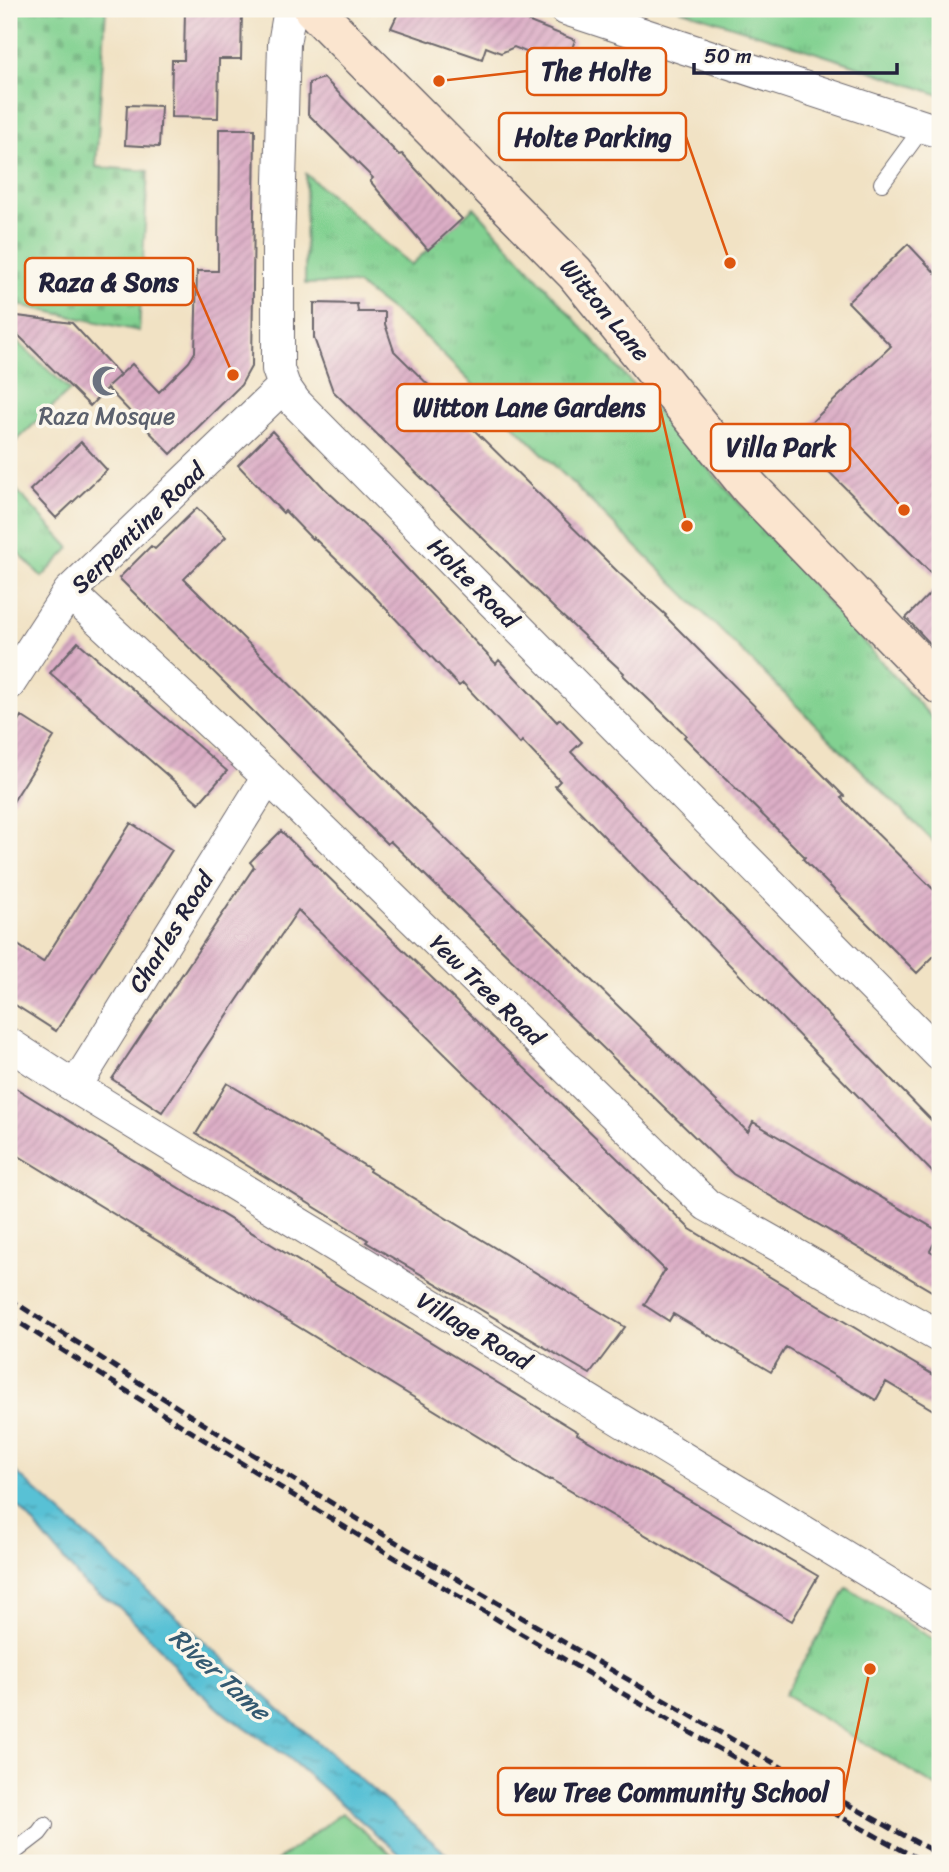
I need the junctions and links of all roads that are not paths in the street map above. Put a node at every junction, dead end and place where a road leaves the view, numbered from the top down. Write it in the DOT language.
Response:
graph roads {
  1 [pos="290,9"];
  2 [pos="313,9"];
  3 [pos="566,9"];
  4 [pos="932,130"];
  5 [pos="882,183"];
  6 [pos="284,386"];
  7 [pos="69,593"];
  8 [pos="9,684"];
  9 [pos="940,685"];
  10 [pos="268,777"];
  11 [pos="9,1044"];
  12 [pos="938,1046"];
  13 [pos="75,1087"];
  14 [pos="940,1337"];
  15 [pos="940,1615"];
  16 [pos="45,1825"];
  17 [pos="9,1856"];
  1 -- 6 [label="street, Holte Road"];
  2 -- 9 [label="main road, Witton Lane"];
  3 -- 4 [label="street"];
  4 -- 5 [label="lane"];
  6 -- 7 [label="street, Serpentine Road"];
  6 -- 12 [label="street, Holte Road"];
  7 -- 8 [label="street, Serpentine Road"];
  7 -- 10 [label="street, Yew Tree Road"];
  10 -- 13 [label="street, Charles Road"];
  10 -- 14 [label="street, Yew Tree Road"];
  11 -- 13 [label="street, Village Road"];
  13 -- 15 [label="street, Village Road"];
  16 -- 17 [label="lane"];
}
